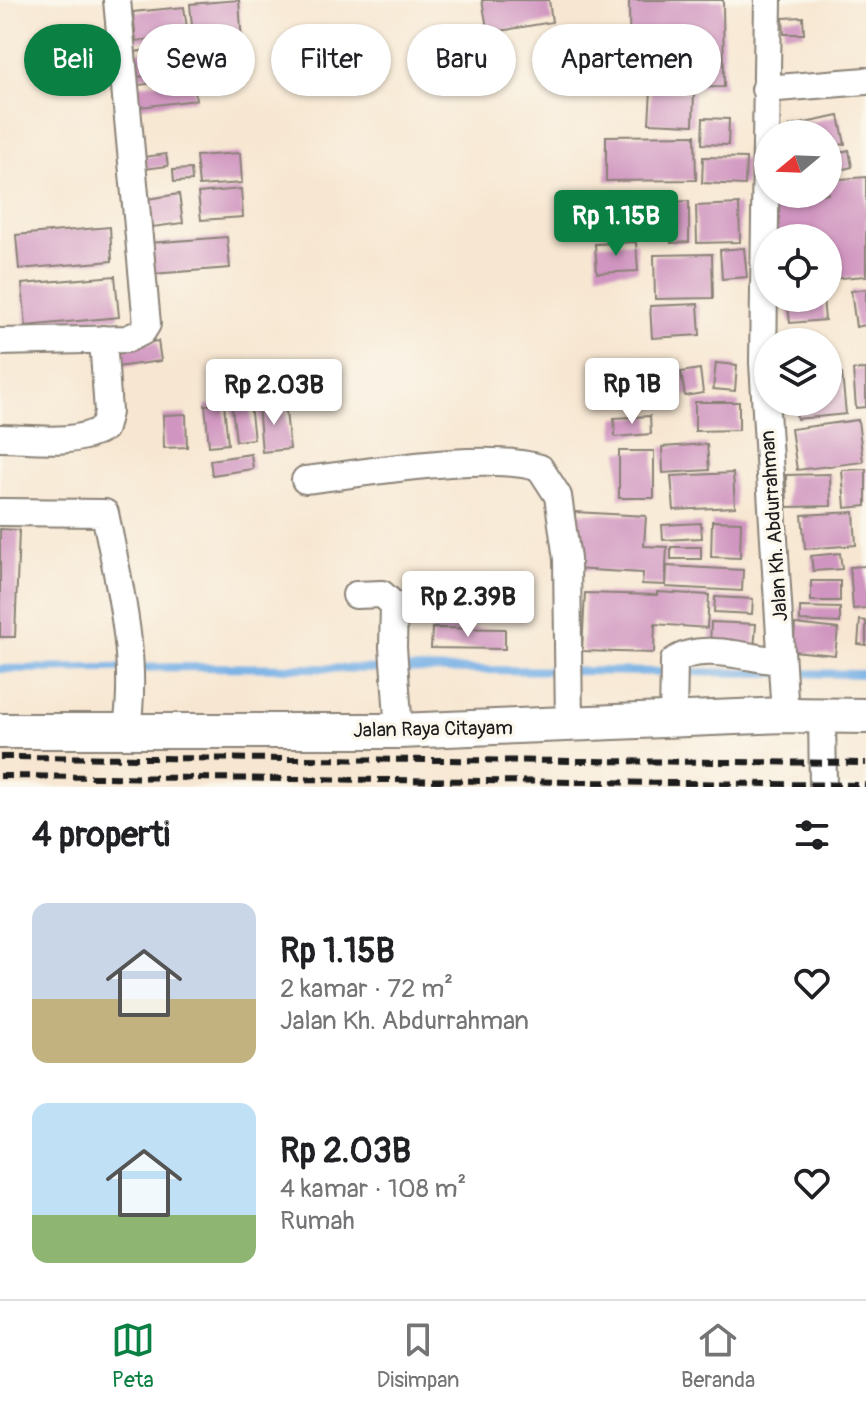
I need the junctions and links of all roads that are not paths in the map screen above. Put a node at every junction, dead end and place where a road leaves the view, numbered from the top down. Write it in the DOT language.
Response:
graph roads {
  1 [pos="117,0"];
  2 [pos="768,0"];
  3 [pos="866,81"];
  4 [pos="765,89"];
  5 [pos="103,339"];
  6 [pos="0,342"];
  7 [pos="0,438"];
  8 [pos="305,480"];
  9 [pos="0,512"];
  10 [pos="356,595"];
  11 [pos="782,683"];
  12 [pos="672,710"];
  13 [pos="568,714"];
  14 [pos="822,715"];
  15 [pos="866,716"];
  16 [pos="398,719"];
  17 [pos="128,720"];
  18 [pos="0,731"];
  19 [pos="823,787"];
  1 -- 5 [label="street"];
  2 -- 4 [label="street, Jalan Kh. Abdurrahman"];
  3 -- 4 [label="street"];
  4 -- 11 [label="street, Jalan Kh. Abdurrahman"];
  5 -- 6 [label="street"];
  5 -- 7 [label="street"];
  8 -- 13 [label="street"];
  9 -- 17 [label="street"];
  10 -- 16 [label="street"];
  11 -- 12 [label="main road, Jalan Raya Citayam"];
  11 -- 12 [label="street"];
  11 -- 14 [label="main road, Jalan Raya Citayam"];
  12 -- 13 [label="main road, Jalan Raya Citayam"];
  13 -- 16 [label="main road, Jalan Raya Citayam"];
  14 -- 15 [label="main road, Jalan Raya Citayam"];
  14 -- 19 [label="street"];
  16 -- 17 [label="main road, Jalan Raya Citayam"];
  17 -- 18 [label="main road, Jalan Raya Citayam"];
}
